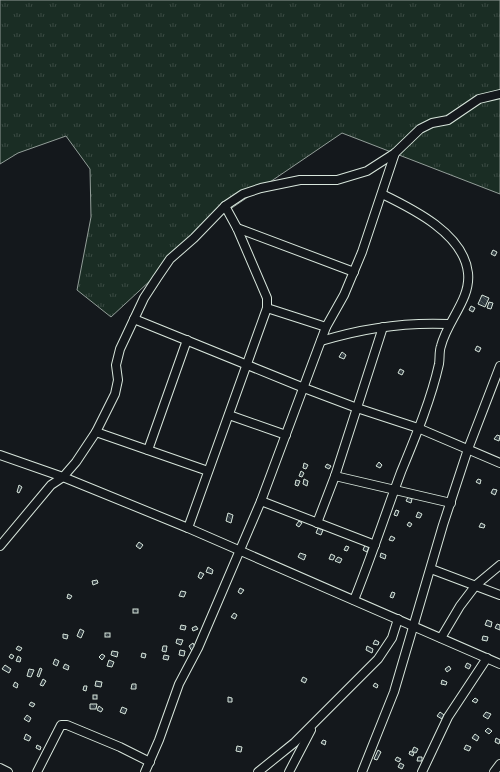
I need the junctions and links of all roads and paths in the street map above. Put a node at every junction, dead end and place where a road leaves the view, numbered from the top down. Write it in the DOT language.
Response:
graph roads {
  1 [pos="500,94"];
  2 [pos="394,153"];
  3 [pos="382,194"];
  4 [pos="225,206"];
  5 [pos="237,228"];
  6 [pos="354,272"];
  7 [pos="267,308"];
  8 [pos="134,318"];
  9 [pos="449,324"];
  10 [pos="326,327"];
  11 [pos="383,327"];
  12 [pos="187,340"];
  13 [pos="321,341"];
  14 [pos="248,364"];
  15 [pos="500,366"];
  16 [pos="304,388"];
  17 [pos="357,408"];
  18 [pos="229,415"];
  19 [pos="418,428"];
  20 [pos="96,432"];
  21 [pos="286,435"];
  22 [pos="148,450"];
  23 [pos="468,450"];
  24 [pos="0,455"];
  25 [pos="500,463"];
  26 [pos="208,471"];
  27 [pos="335,476"];
  28 [pos="63,477"];
  29 [pos="395,489"];
  30 [pos="261,501"];
  31 [pos="451,503"];
  32 [pos="317,523"];
  33 [pos="188,528"];
  34 [pos="0,546"];
  35 [pos="375,546"];
  36 [pos="240,552"];
  37 [pos="500,565"];
  38 [pos="431,569"];
  39 [pos="476,585"];
  40 [pos="500,595"];
  41 [pos="354,600"];
  42 [pos="398,619"];
  43 [pos="414,626"];
  44 [pos="441,638"];
  45 [pos="487,658"];
  46 [pos="500,664"];
  47 [pos="314,723"];
  48 [pos="150,762"];
  49 [pos="500,764"];
  50 [pos="0,768"];
  51 [pos="8,772"];
  52 [pos="37,772"];
  53 [pos="145,772"];
  54 [pos="258,772"];
  55 [pos="289,772"];
  56 [pos="362,772"];
  57 [pos="422,772"];
  58 [pos="494,772"];
  1 -- 2 [label="street"];
  2 -- 3 [label="street"];
  2 -- 4 [label="street"];
  3 -- 6 [label="street"];
  3 -- 9 [label="street"];
  4 -- 5 [label="street"];
  4 -- 8 [label="street"];
  5 -- 6 [label="street"];
  5 -- 7 [label="street"];
  6 -- 10 [label="street"];
  7 -- 10 [label="street"];
  7 -- 14 [label="street"];
  8 -- 12 [label="street"];
  8 -- 20 [label="street"];
  9 -- 11 [label="street"];
  9 -- 19 [label="street"];
  10 -- 13 [label="street"];
  11 -- 13 [label="street"];
  11 -- 17 [label="street"];
  12 -- 14 [label="street"];
  12 -- 22 [label="street"];
  13 -- 16 [label="street"];
  14 -- 16 [label="street"];
  14 -- 18 [label="street"];
  15 -- 23 [label="street"];
  16 -- 17 [label="street"];
  16 -- 21 [label="street"];
  17 -- 19 [label="street"];
  17 -- 27 [label="street"];
  18 -- 21 [label="street"];
  18 -- 26 [label="street"];
  19 -- 23 [label="street"];
  19 -- 29 [label="street"];
  20 -- 22 [label="street"];
  20 -- 28 [label="street"];
  21 -- 30 [label="street"];
  22 -- 26 [label="street"];
  23 -- 25 [label="street"];
  23 -- 31 [label="street"];
  24 -- 28 [label="street"];
  26 -- 33 [label="street"];
  27 -- 29 [label="street"];
  27 -- 32 [label="street"];
  28 -- 33 [label="street"];
  28 -- 34 [label="street"];
  29 -- 31 [label="street"];
  29 -- 35 [label="street"];
  30 -- 32 [label="street"];
  30 -- 36 [label="street"];
  31 -- 38 [label="street"];
  32 -- 35 [label="street"];
  33 -- 36 [label="street"];
  35 -- 41 [label="street"];
  36 -- 41 [label="street"];
  36 -- 48 [label="street"];
  37 -- 39 [label="street"];
  38 -- 39 [label="street"];
  38 -- 43 [label="street"];
  39 -- 40 [label="street"];
  39 -- 44 [label="street"];
  41 -- 42 [label="street"];
  42 -- 43 [label="street"];
  42 -- 47 [label="street"];
  43 -- 44 [label="street"];
  43 -- 56 [label="street"];
  44 -- 45 [label="street"];
  45 -- 46 [label="street"];
  45 -- 57 [label="street"];
  47 -- 54 [label="street"];
  47 -- 55 [label="street"];
  48 -- 52 [label="street"];
  48 -- 53 [label="street"];
  49 -- 58 [label="street"];
  50 -- 51 [label="street"];
}
